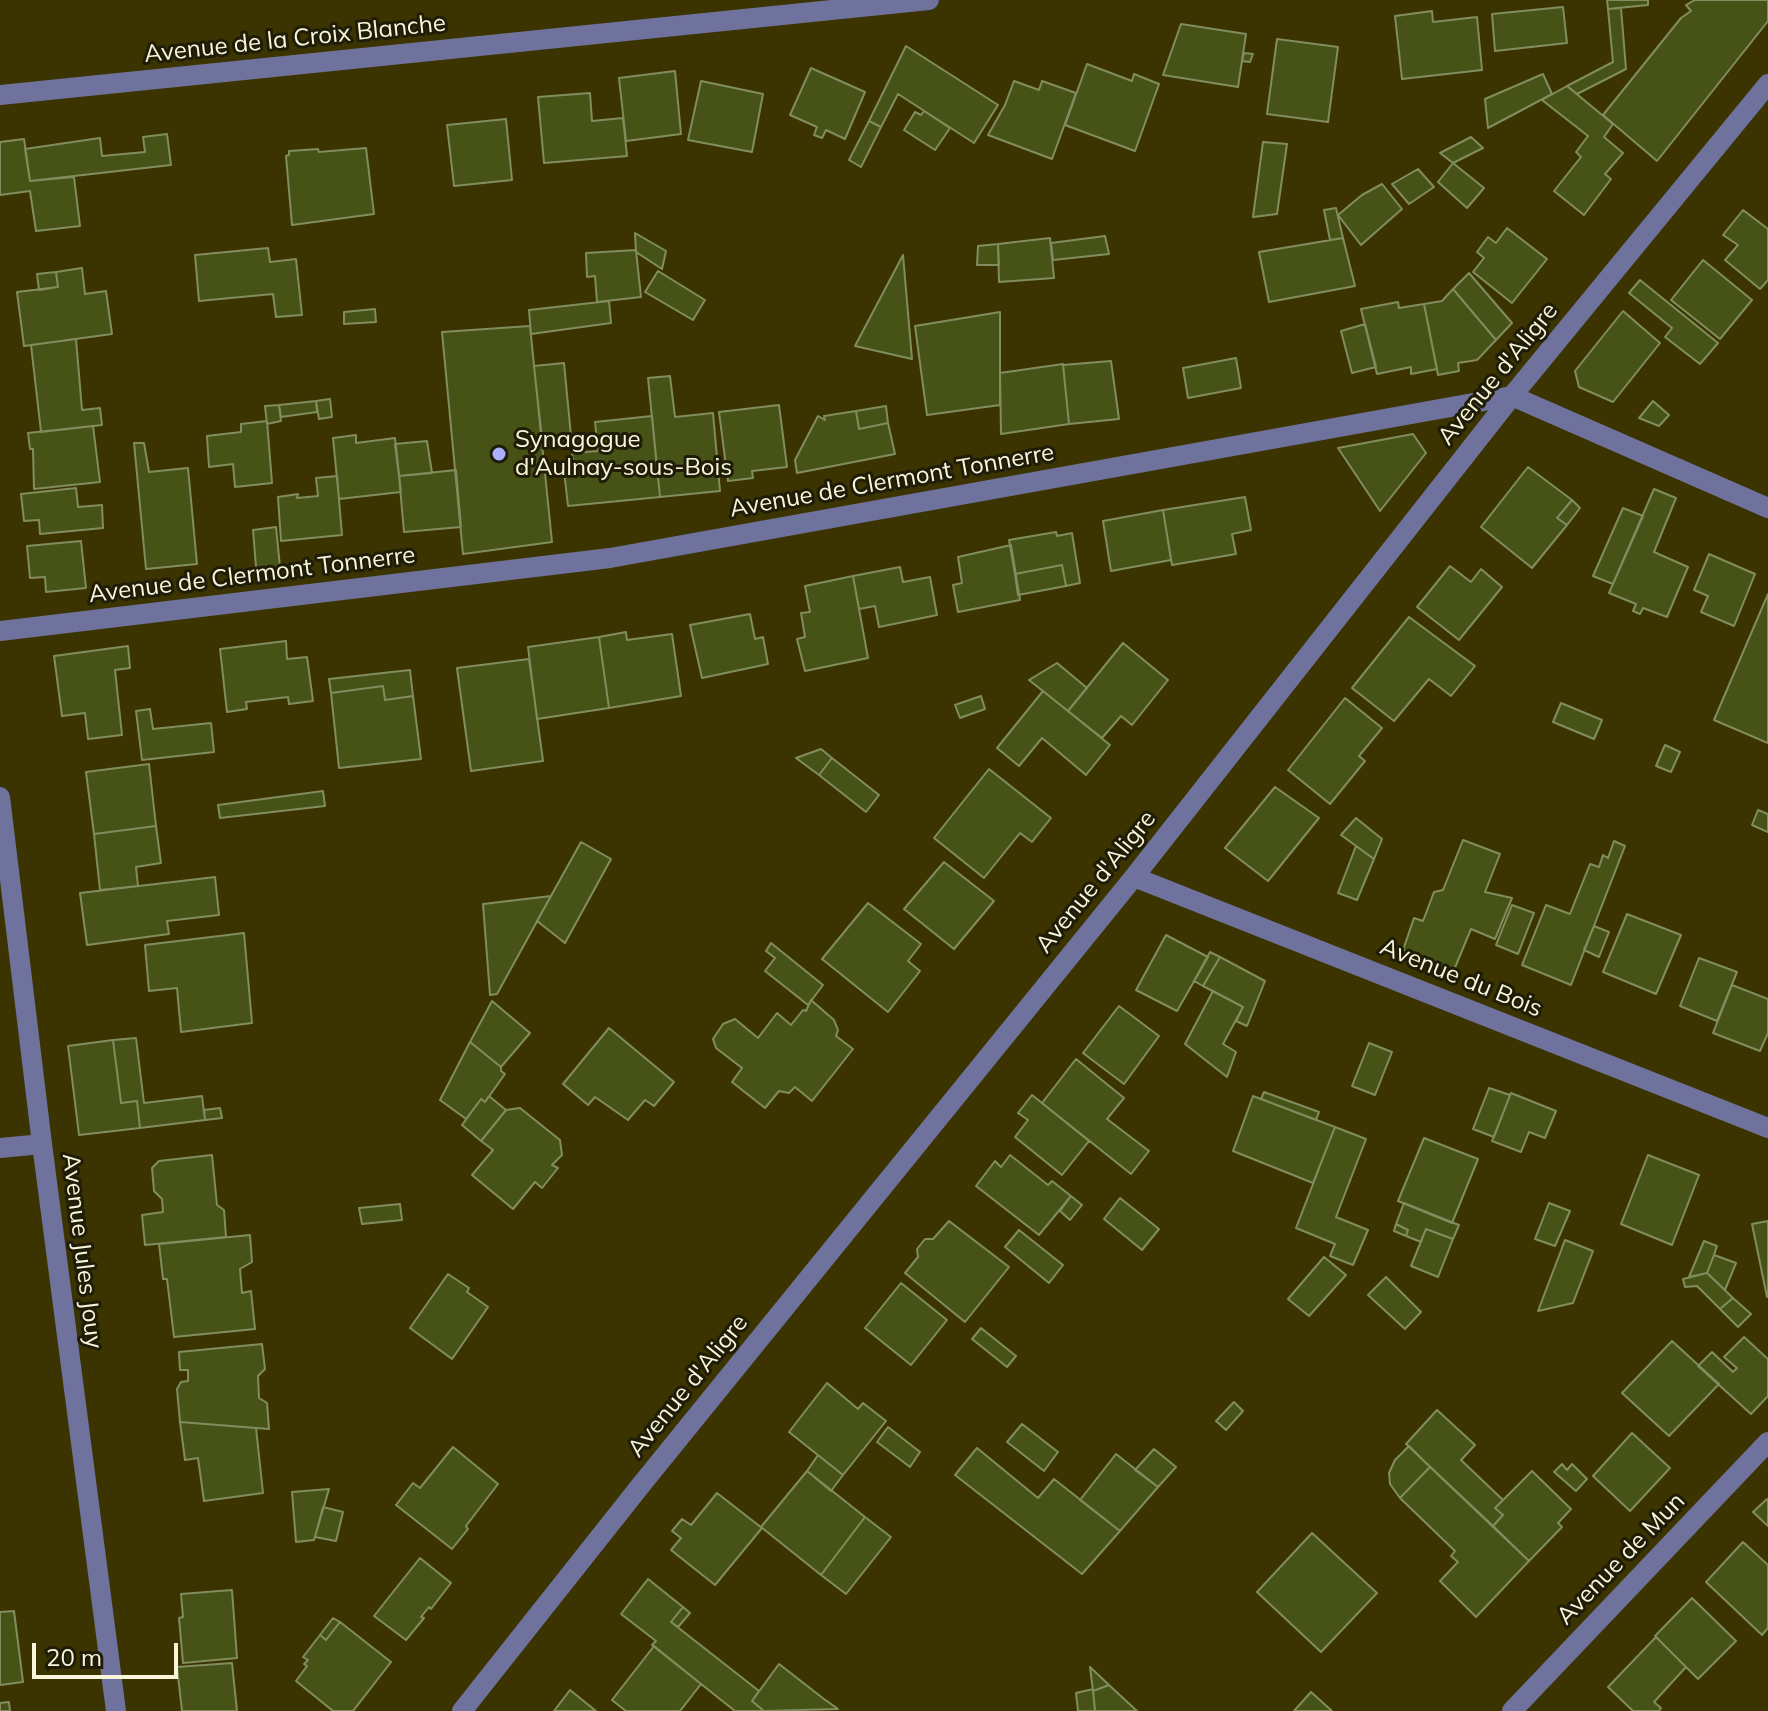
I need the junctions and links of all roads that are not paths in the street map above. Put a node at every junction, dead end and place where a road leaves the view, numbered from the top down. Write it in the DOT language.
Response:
graph roads {
  1 [pos="929,0"];
  2 [pos="1768,84"];
  3 [pos="0,95"];
  4 [pos="1512,396"];
  5 [pos="1768,508"];
  6 [pos="0,631"];
  7 [pos="0,797"];
  8 [pos="1134,877"];
  9 [pos="1768,1128"];
  10 [pos="42,1144"];
  11 [pos="0,1148"];
  12 [pos="1768,1442"];
  13 [pos="116,1711"];
  14 [pos="462,1711"];
  15 [pos="1512,1711"];
  1 -- 3 [label="street, Avenue de la Croix Blanche"];
  2 -- 4 [label="street, Avenue d'Aligre"];
  4 -- 5 [label="street"];
  4 -- 6 [label="street, Avenue de Clermont Tonnerre"];
  4 -- 8 [label="street, Avenue d'Aligre"];
  7 -- 10 [label="street, Avenue Jules Jouy"];
  8 -- 9 [label="street, Avenue du Bois"];
  8 -- 14 [label="street, Avenue d'Aligre"];
  10 -- 11 [label="street"];
  10 -- 13 [label="street, Avenue Jules Jouy"];
  12 -- 15 [label="street, Avenue de Mun"];
}
